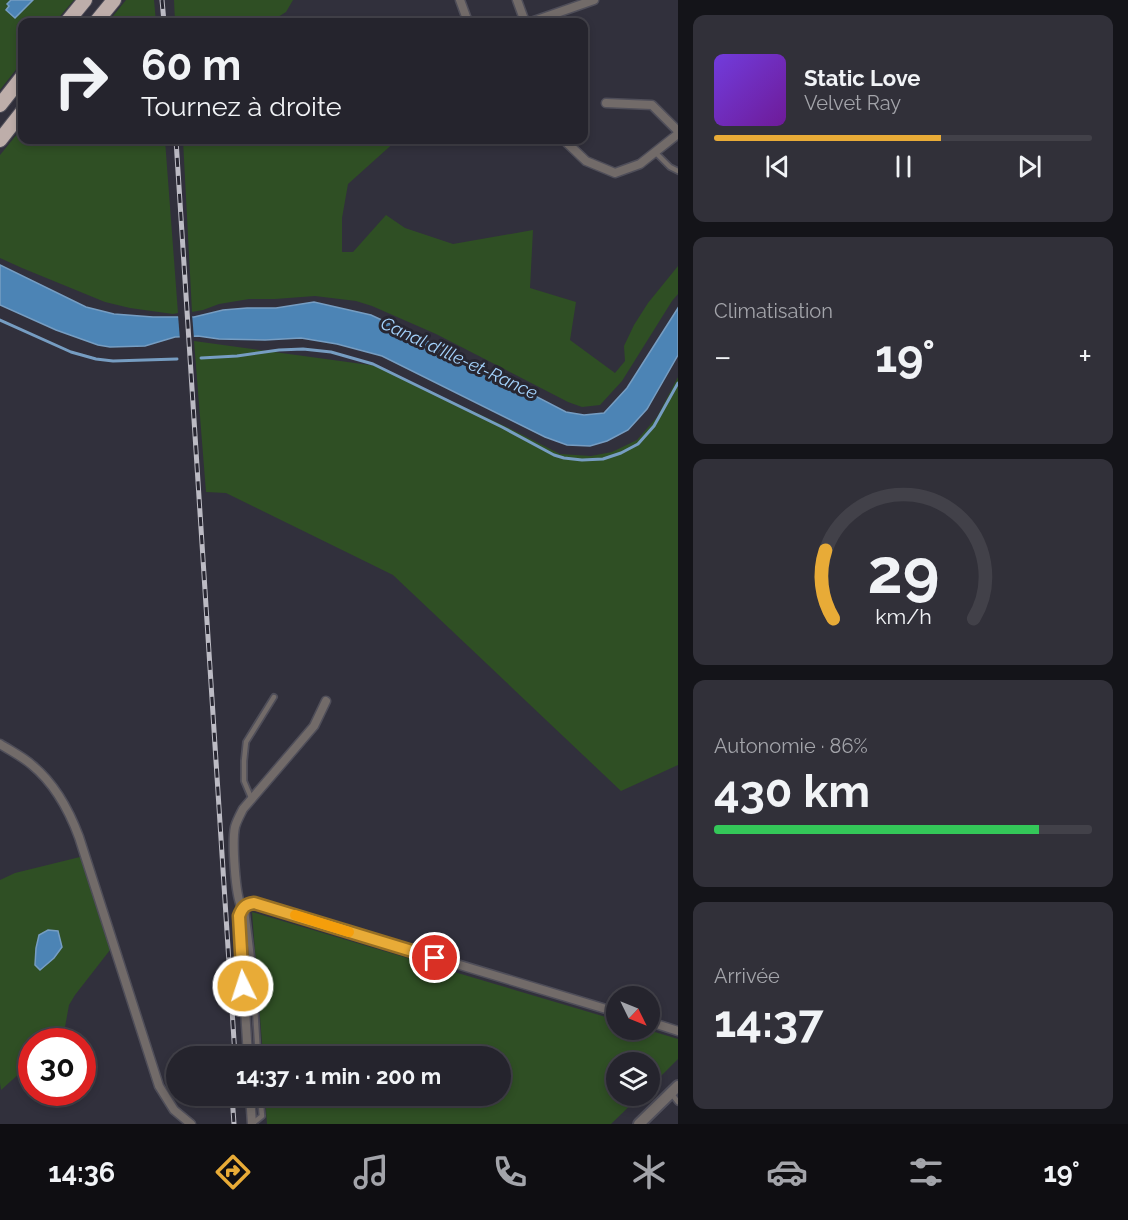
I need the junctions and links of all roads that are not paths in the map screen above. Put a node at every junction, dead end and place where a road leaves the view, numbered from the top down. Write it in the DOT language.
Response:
graph roads {
  1 [pos="85,0"];
  2 [pos="114,0"];
  3 [pos="460,0"];
  4 [pos="517,0"];
  5 [pos="594,0"];
  6 [pos="70,18"];
  7 [pos="99,18"];
  8 [pos="467,18"];
  9 [pos="524,18"];
  10 [pos="542,18"];
  11 [pos="18,82"];
  12 [pos="606,103"];
  13 [pos="0,105"];
  14 [pos="18,117"];
  15 [pos="678,132"];
  16 [pos="0,140"];
  17 [pos="568,144"];
  18 [pos="655,152"];
  19 [pos="678,171"];
  20 [pos="274,697"];
  21 [pos="326,701"];
  22 [pos="0,744"];
  23 [pos="252,800"];
  24 [pos="242,908"];
  25 [pos="606,1009"];
  26 [pos="660,1025"];
  27 [pos="678,1031"];
  28 [pos="247,1046"];
  29 [pos="257,1046"];
  30 [pos="676,1094"];
  31 [pos="251,1106"];
  32 [pos="262,1106"];
  33 [pos="188,1123"];
  34 [pos="252,1124"];
  35 [pos="639,1124"];
  1 -- 6 [label="highway"];
  2 -- 7 [label="highway"];
  3 -- 8 [label="street"];
  4 -- 9 [label="street"];
  5 -- 10 [label="street"];
  11 -- 13 [label="highway"];
  12 -- 15 [label="street"];
  14 -- 16 [label="highway"];
  15 -- 18 [label="street"];
  17 -- 18 [label="street"];
  18 -- 19 [label="lane"];
  20 -- 23 [label="lane"];
  21 -- 23 [label="street"];
  22 -- 33 [label="street"];
  23 -- 24 [label="street"];
  24 -- 25 [label="street"];
  24 -- 28 [label="street"];
  24 -- 29 [label="lane"];
  26 -- 27 [label="street"];
  30 -- 35 [label="street"];
  31 -- 34 [label="street"];
  32 -- 34 [label="lane"];
}
